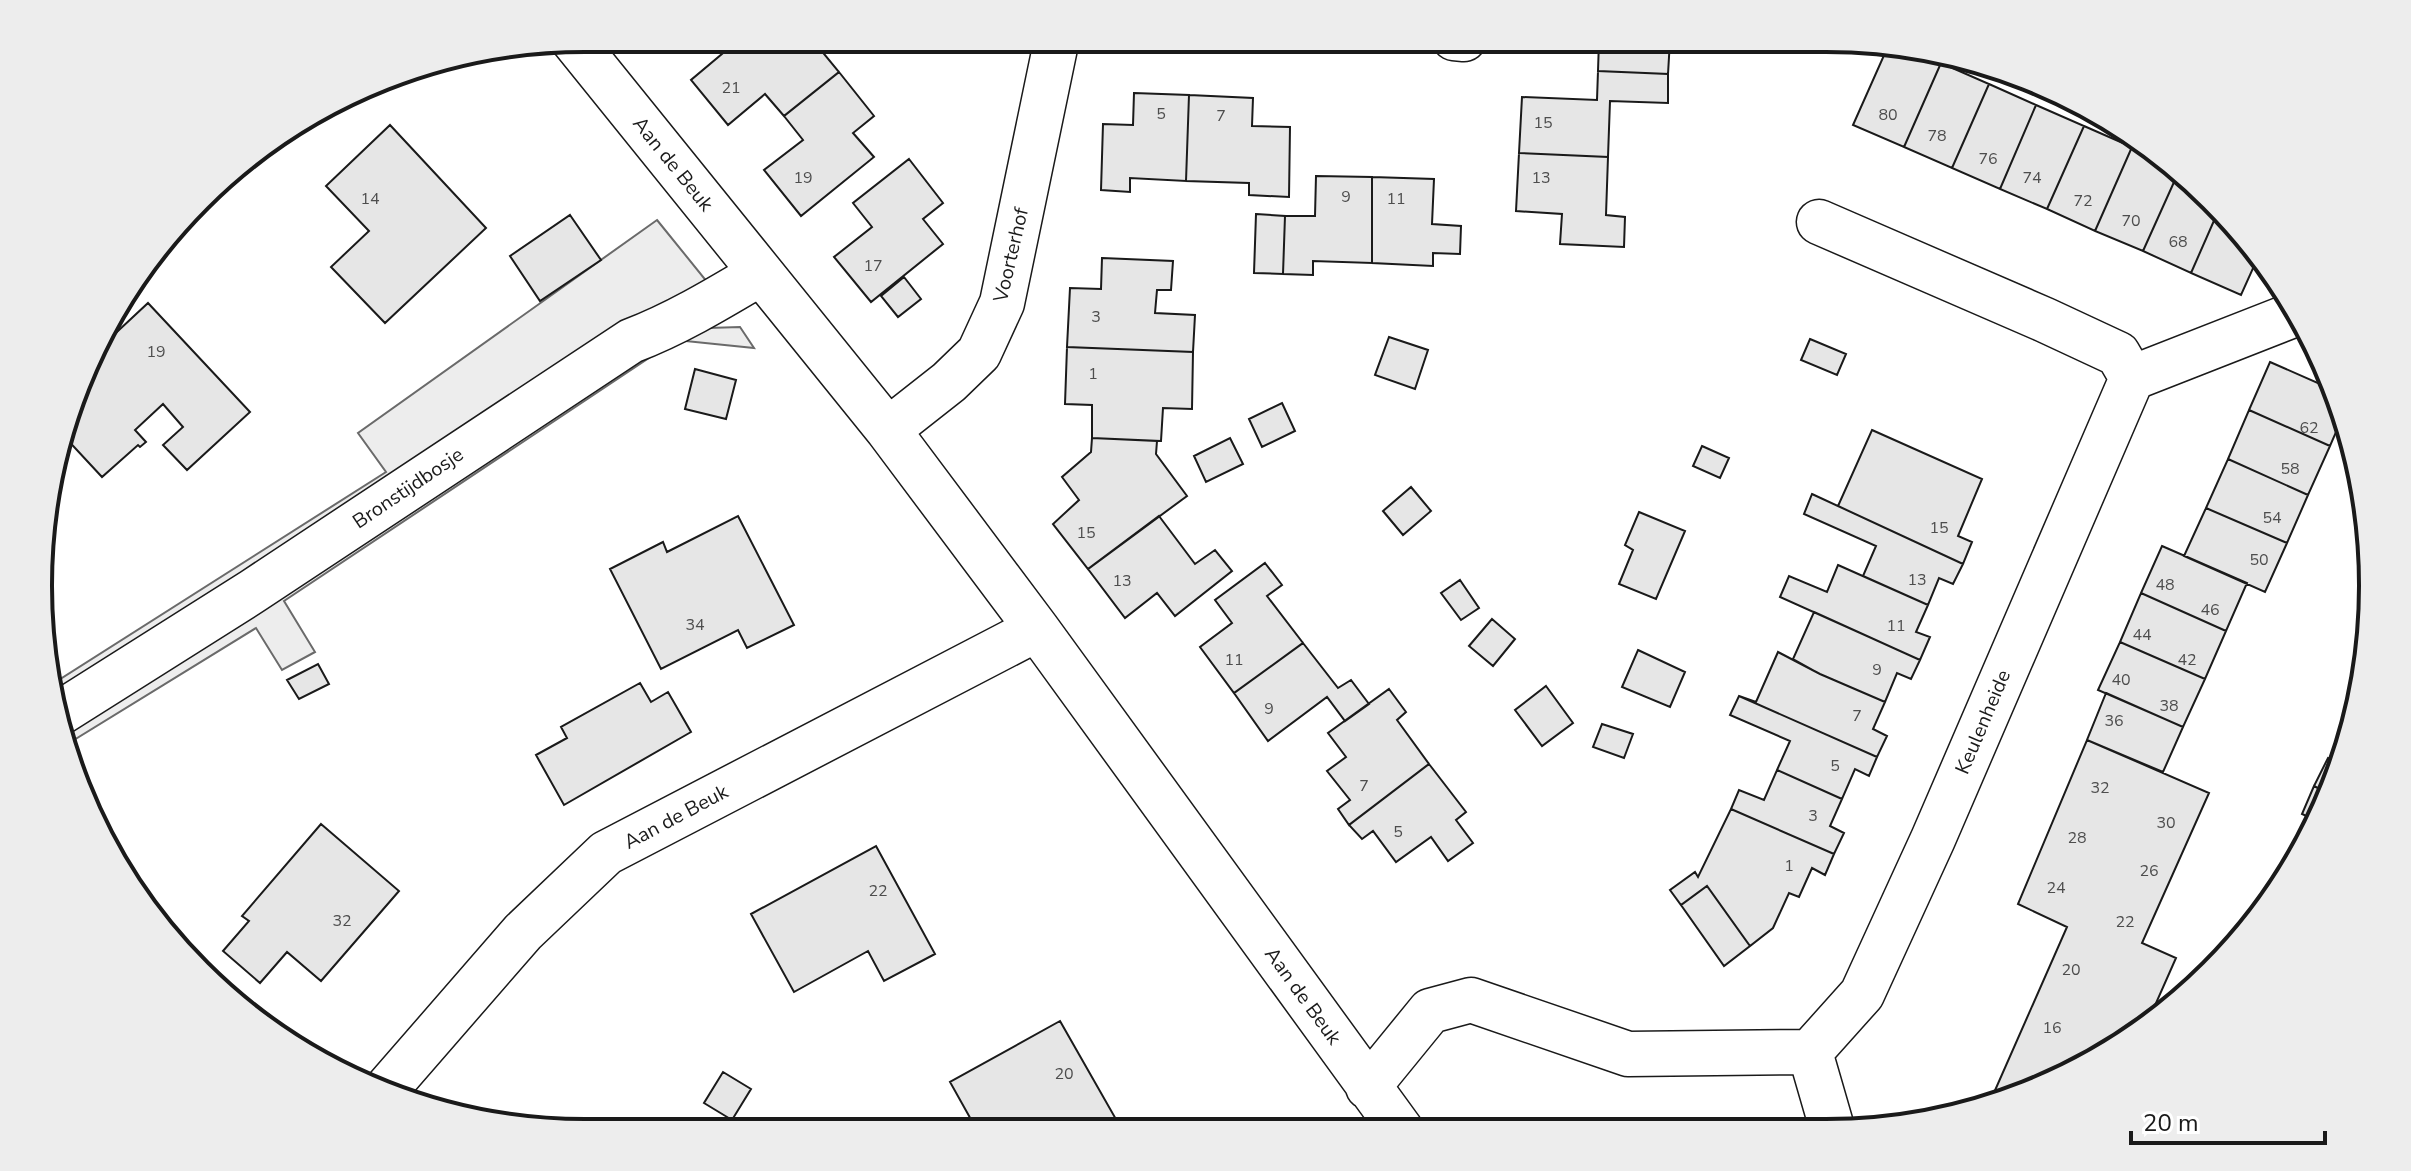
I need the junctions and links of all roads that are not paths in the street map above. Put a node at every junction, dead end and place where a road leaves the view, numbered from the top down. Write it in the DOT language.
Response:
graph roads {
  1 [pos="583,52"];
  2 [pos="1054,52"];
  3 [pos="1819,222"];
  4 [pos="761,273"];
  5 [pos="2287,317"];
  6 [pos="2132,378"];
  7 [pos="888,430"];
  8 [pos="1037,629"];
  9 [pos="66,709"];
  10 [pos="1810,1052"];
  11 [pos="392,1082"];
  12 [pos="1368,1087"];
  13 [pos="1393,1119"];
  14 [pos="1829,1119"];
  1 -- 4 [label="street, Aan de Beuk"];
  2 -- 7 [label="street, Voorterhof"];
  3 -- 6 [label="street"];
  4 -- 7 [label="street, Aan de Beuk"];
  4 -- 9 [label="street, Bronstijdbosje"];
  5 -- 6 [label="street"];
  6 -- 10 [label="street, Keulenheide"];
  7 -- 8 [label="street, Aan de Beuk"];
  8 -- 11 [label="street, Aan de Beuk"];
  8 -- 12 [label="street, Aan de Beuk"];
  10 -- 12 [label="street"];
  10 -- 14 [label="street"];
  12 -- 13 [label="street, Aan de Beuk"];
}
